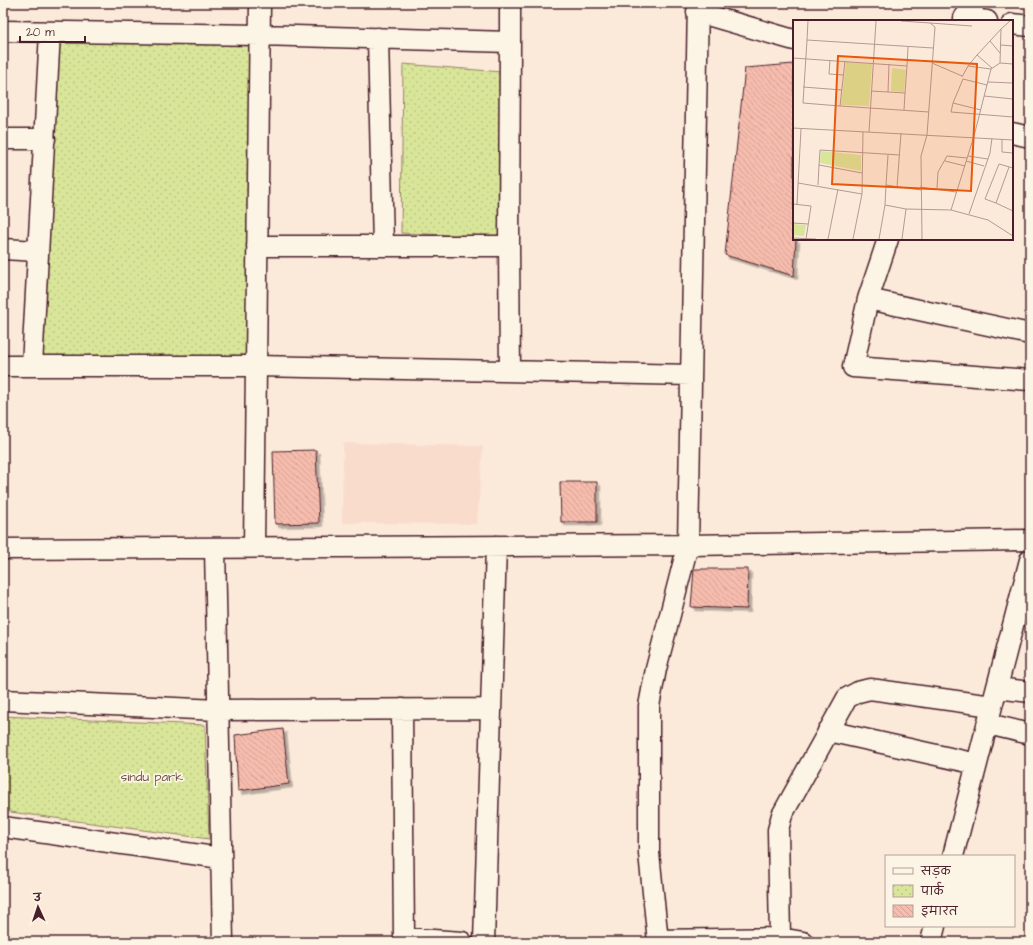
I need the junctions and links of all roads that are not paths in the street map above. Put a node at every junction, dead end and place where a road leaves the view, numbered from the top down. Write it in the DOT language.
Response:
graph roads {
  1 [pos="260,3"];
  2 [pos="510,3"];
  3 [pos="975,3"];
  4 [pos="698,8"];
  5 [pos="963,20"];
  6 [pos="1013,24"];
  7 [pos="1030,26"];
  8 [pos="3,31"];
  9 [pos="50,32"];
  10 [pos="259,35"];
  11 [pos="378,38"];
  12 [pos="793,40"];
  13 [pos="510,42"];
  14 [pos="1013,133"];
  15 [pos="1030,136"];
  16 [pos="3,139"];
  17 [pos="44,139"];
  18 [pos="888,240"];
  19 [pos="257,246"];
  20 [pos="383,246"];
  21 [pos="509,246"];
  22 [pos="3,249"];
  23 [pos="38,251"];
  24 [pos="868,299"];
  25 [pos="1030,334"];
  26 [pos="3,366"];
  27 [pos="32,366"];
  28 [pos="256,366"];
  29 [pos="510,371"];
  30 [pos="691,375"];
  31 [pos="1030,380"];
  32 [pos="1030,540"];
  33 [pos="688,545"];
  34 [pos="496,546"];
  35 [pos="254,547"];
  36 [pos="215,548"];
  37 [pos="3,549"];
  38 [pos="1030,560"];
  39 [pos="1030,692"];
  40 [pos="3,700"];
  41 [pos="992,706"];
  42 [pos="491,709"];
  43 [pos="218,710"];
  44 [pos="402,710"];
  45 [pos="828,731"];
  46 [pos="1030,734"];
  47 [pos="977,764"];
  48 [pos="3,827"];
  49 [pos="953,855"];
  50 [pos="222,858"];
  51 [pos="935,927"];
  52 [pos="780,938"];
  53 [pos="404,940"];
  54 [pos="658,941"];
  55 [pos="223,942"];
  56 [pos="462,942"];
  57 [pos="484,942"];
  58 [pos="803,942"];
  59 [pos="931,942"];
  1 -- 10 [label="street"];
  2 -- 13 [label="street"];
  3 -- 5 [label="street"];
  4 -- 12 [label="street"];
  4 -- 30 [label="street"];
  6 -- 7 [label="street"];
  8 -- 9 [label="street"];
  9 -- 10 [label="street"];
  9 -- 17 [label="street"];
  10 -- 11 [label="street"];
  10 -- 19 [label="street"];
  11 -- 13 [label="street"];
  11 -- 20 [label="street"];
  13 -- 21 [label="street"];
  14 -- 15 [label="street"];
  16 -- 17 [label="street"];
  17 -- 23 [label="street"];
  18 -- 24 [label="street"];
  19 -- 20 [label="street"];
  19 -- 28 [label="street"];
  20 -- 21 [label="street"];
  21 -- 29 [label="street"];
  22 -- 23 [label="street"];
  23 -- 27 [label="street"];
  24 -- 25 [label="street"];
  24 -- 31 [label="street"];
  26 -- 27 [label="street"];
  27 -- 28 [label="street"];
  28 -- 29 [label="street"];
  28 -- 35 [label="street"];
  29 -- 30 [label="street"];
  30 -- 33 [label="street"];
  32 -- 33 [label="street"];
  33 -- 34 [label="street"];
  33 -- 54 [label="street"];
  34 -- 35 [label="street"];
  34 -- 42 [label="street"];
  35 -- 36 [label="street"];
  36 -- 37 [label="street"];
  36 -- 43 [label="street"];
  38 -- 41 [label="street"];
  39 -- 41 [label="street"];
  40 -- 43 [label="street"];
  41 -- 45 [label="street"];
  41 -- 46 [label="street"];
  41 -- 47 [label="street"];
  42 -- 44 [label="street"];
  42 -- 57 [label="street"];
  43 -- 44 [label="street"];
  43 -- 50 [label="street"];
  44 -- 53 [label="street"];
  45 -- 47 [label="street"];
  45 -- 52 [label="street"];
  47 -- 49 [label="street"];
  48 -- 50 [label="street"];
  50 -- 55 [label="street"];
  51 -- 59 [label="street"];
  52 -- 54 [label="street"];
  52 -- 58 [label="street"];
  53 -- 56 [label="street"];
}
